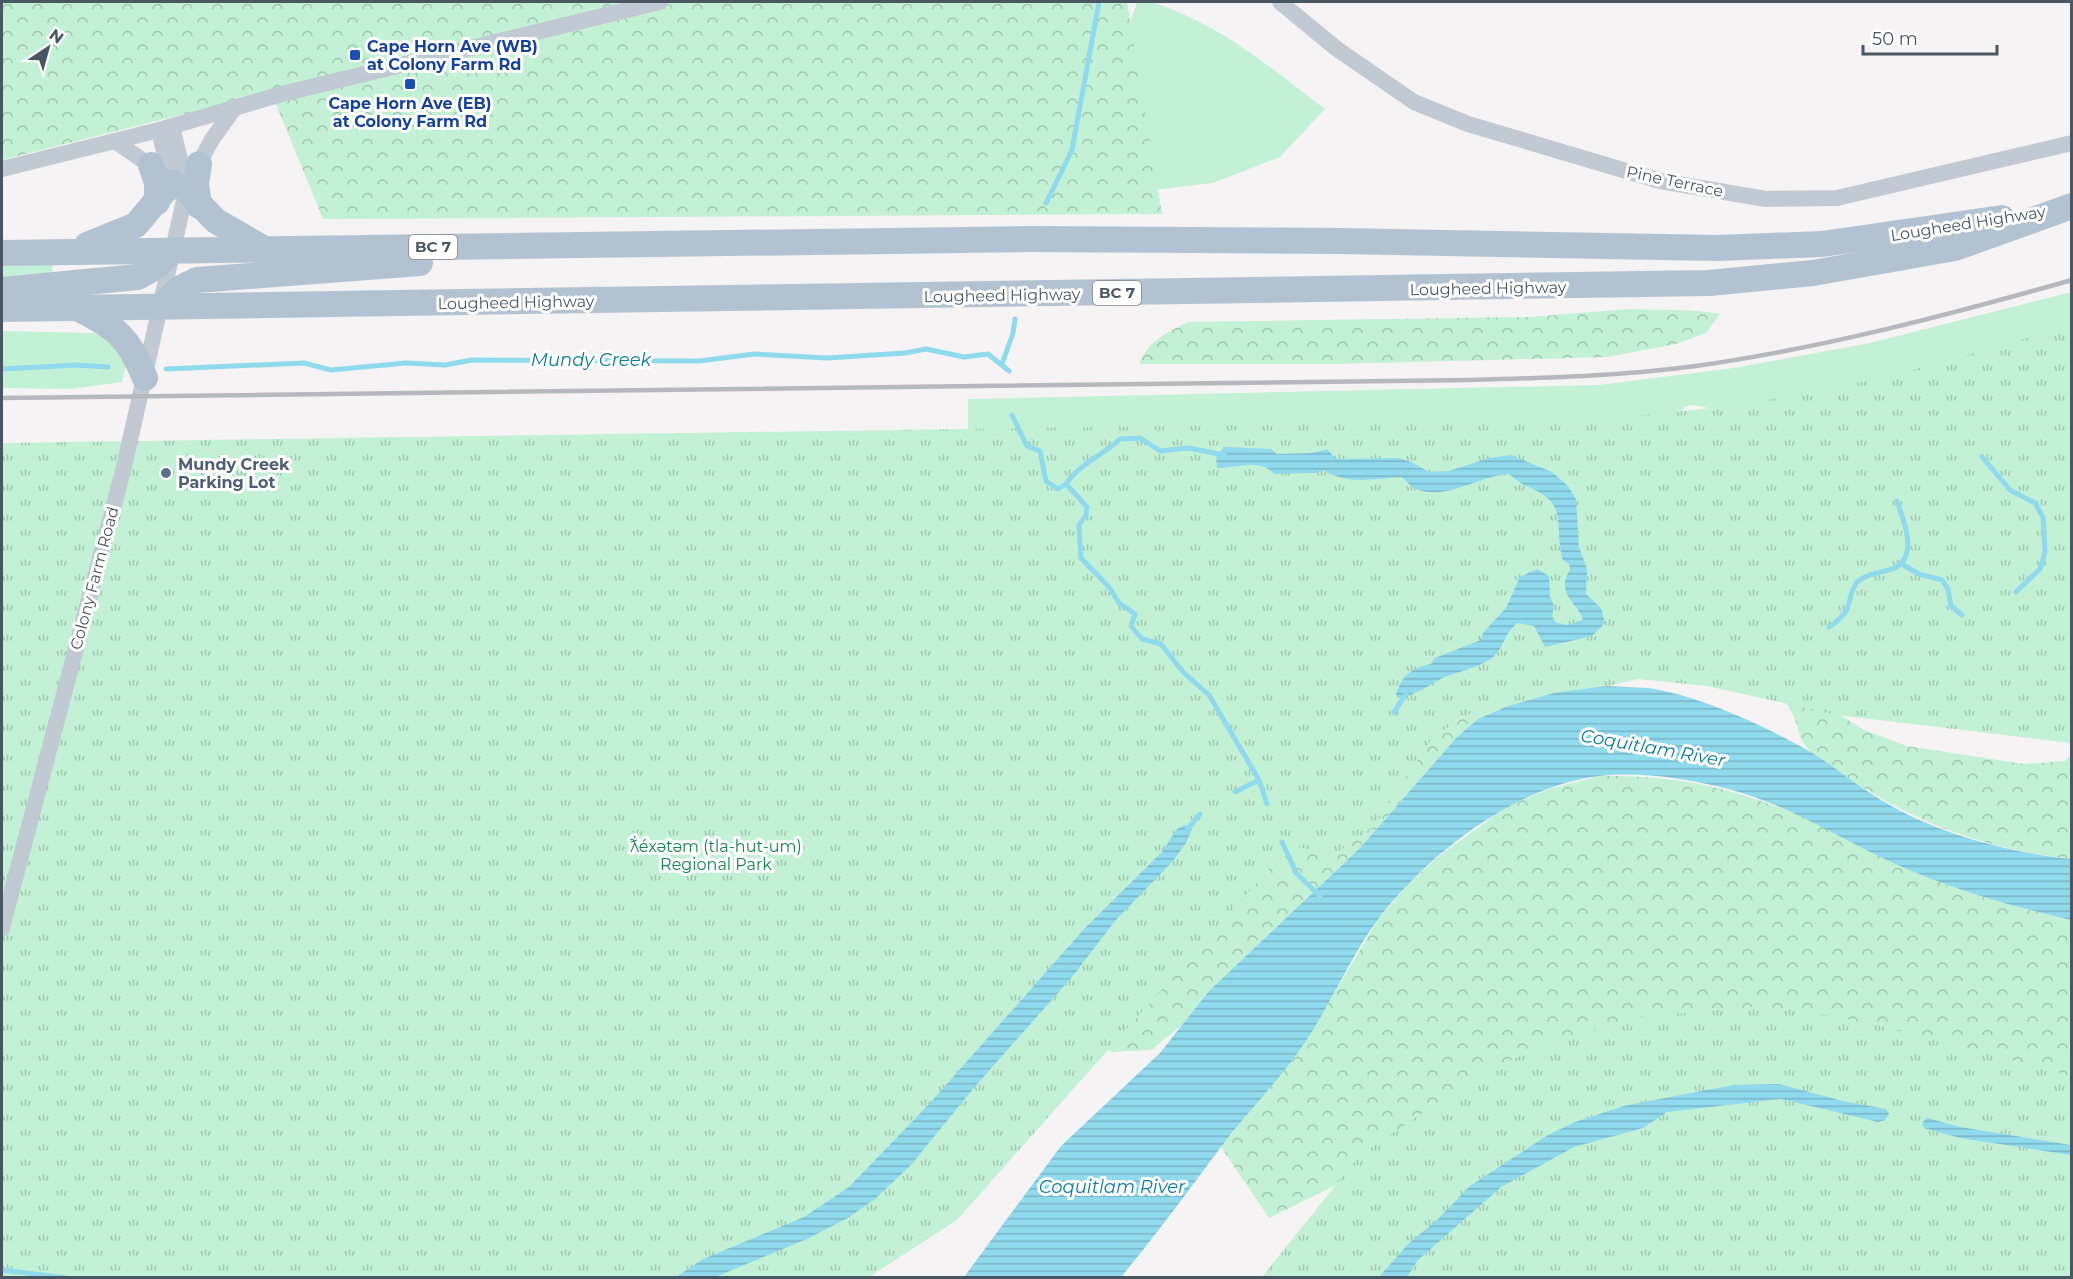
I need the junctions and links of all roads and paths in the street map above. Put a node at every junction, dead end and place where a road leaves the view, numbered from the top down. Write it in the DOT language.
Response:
graph roads {
  1 [pos="660,2"];
  2 [pos="1280,2"];
  3 [pos="233,110"];
  4 [pos="166,128"];
  5 [pos="115,141"];
  6 [pos="2072,143"];
  7 [pos="199,164"];
  8 [pos="151,165"];
  9 [pos="2,169"];
  10 [pos="178,195"];
  11 [pos="2068,207"];
  12 [pos="175,238"];
  13 [pos="599,244"];
  14 [pos="266,249"];
  15 [pos="61,252"];
  16 [pos="2,253"];
  17 [pos="2,290"];
  18 [pos="161,306"];
  19 [pos="76,308"];
  20 [pos="2,309"];
  21 [pos="144,378"];
  22 [pos="2,928"];
  1 -- 3 [label="street"];
  2 -- 6 [label="street, Pine Terrace"];
  3 -- 4 [label="street"];
  3 -- 7 [label="street"];
  4 -- 5 [label="street"];
  4 -- 10 [label="street, Colony Farm Road"];
  5 -- 8 [label="street"];
  5 -- 9 [label="street"];
  7 -- 10 [label="main road"];
  8 -- 10 [label="main road"];
  10 -- 12 [label="street, Colony Farm Road"];
  10 -- 14 [label="main road"];
  10 -- 15 [label="main road"];
  11 -- 13 [label="main road, Lougheed Highway / BC 7"];
  11 -- 18 [label="main road, Lougheed Highway / BC 7"];
  12 -- 14 [label="main road, Lougheed Highway / BC 7"];
  12 -- 15 [label="main road, Lougheed Highway / BC 7"];
  12 -- 17 [label="main road"];
  12 -- 18 [label="street, Colony Farm Road"];
  13 -- 14 [label="main road, Lougheed Highway / BC 7"];
  13 -- 18 [label="main road"];
  15 -- 16 [label="main road, Lougheed Highway / BC 7"];
  18 -- 19 [label="main road, Lougheed Highway / BC 7"];
  18 -- 21 [label="street, Colony Farm Road"];
  19 -- 20 [label="main road, Lougheed Highway / BC 7"];
  19 -- 21 [label="main road"];
  21 -- 22 [label="street, Colony Farm Road"];
}
